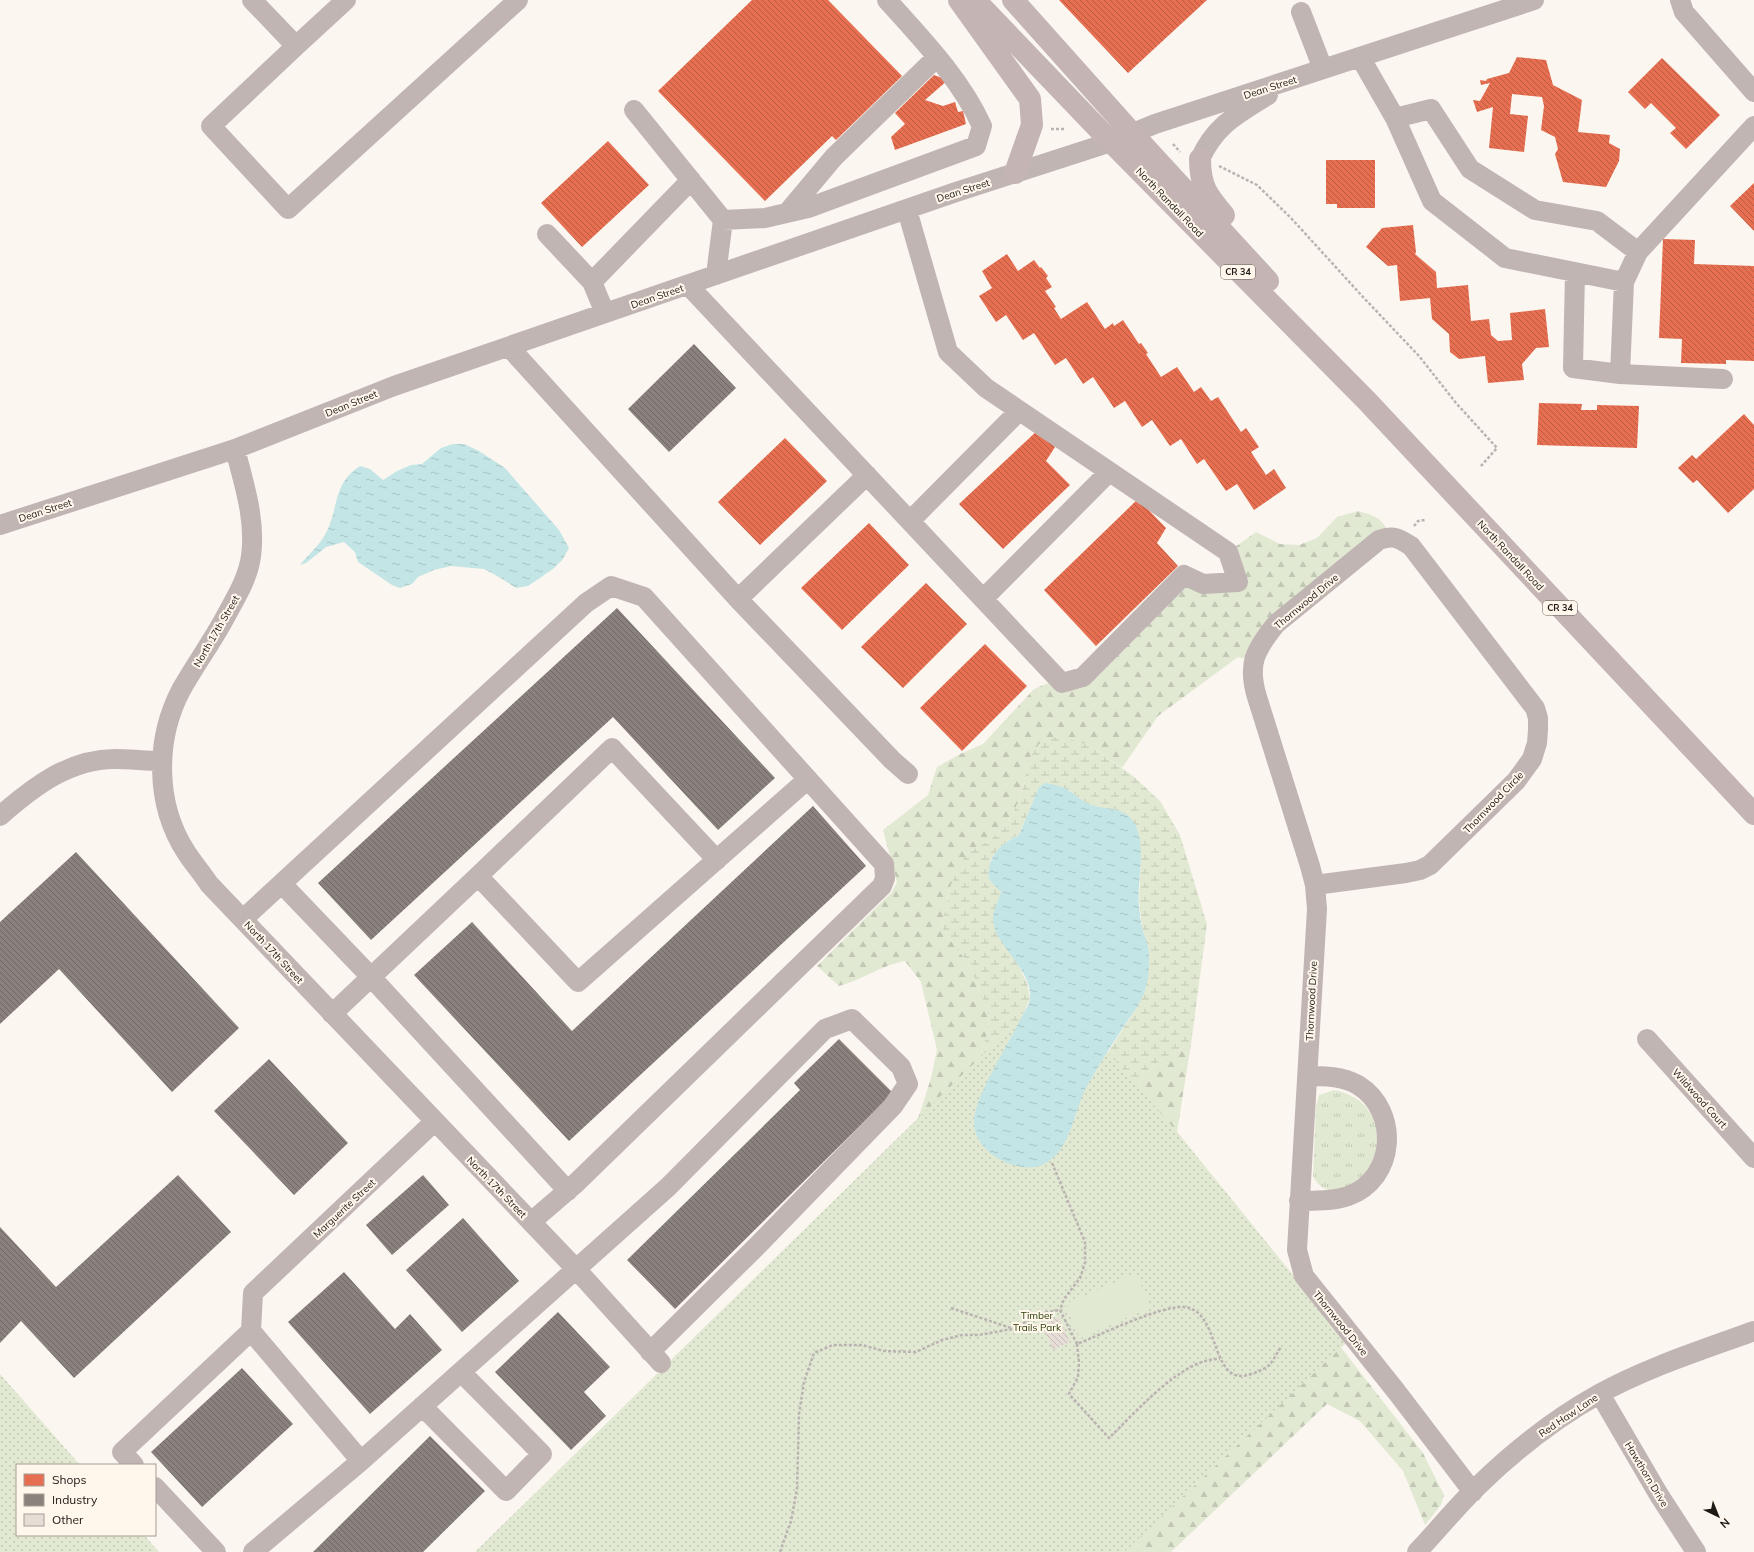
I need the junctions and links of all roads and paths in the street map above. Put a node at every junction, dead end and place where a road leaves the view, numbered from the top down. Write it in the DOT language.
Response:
graph roads {
  1 [pos="252,0"];
  2 [pos="346,0"];
  3 [pos="518,0"];
  4 [pos="887,0"];
  5 [pos="959,0"];
  6 [pos="975,0"];
  7 [pos="1013,0"];
  8 [pos="1534,0"];
  9 [pos="1680,0"];
  10 [pos="1301,12"];
  11 [pos="296,46"];
  12 [pos="937,57"];
  13 [pos="1360,57"];
  14 [pos="1319,70"];
  15 [pos="1754,92"];
  16 [pos="634,110"];
  17 [pos="1395,118"];
  18 [pos="1754,126"];
  19 [pos="1064,128"];
  20 [pos="1050,129"];
  21 [pos="1131,132"];
  22 [pos="1111,142"];
  23 [pos="1173,144"];
  24 [pos="1180,152"];
  25 [pos="1200,159"];
  26 [pos="1015,173"];
  27 [pos="691,180"];
  28 [pos="906,210"];
  29 [pos="787,213"];
  30 [pos="723,220"];
  31 [pos="547,234"];
  32 [pos="1638,252"];
  33 [pos="1575,272"];
  34 [pos="716,275"];
  35 [pos="592,282"];
  36 [pos="1624,282"];
  37 [pos="688,285"];
  38 [pos="1277,290"];
  39 [pos="605,313"];
  40 [pos="510,348"];
  41 [pos="1620,374"];
  42 [pos="1723,380"];
  43 [pos="1367,401"];
  44 [pos="1019,411"];
  45 [pos="235,449"];
  46 [pos="1480,467"];
  47 [pos="1109,472"];
  48 [pos="867,475"];
  49 [pos="910,521"];
  50 [pos="0,525"];
  51 [pos="1401,539"];
  52 [pos="738,598"];
  53 [pos="983,599"];
  54 [pos="161,762"];
  55 [pos="908,774"];
  56 [pos="808,779"];
  57 [pos="1754,814"];
  58 [pos="0,816"];
  59 [pos="717,860"];
  60 [pos="478,876"];
  61 [pos="282,884"];
  62 [pos="1315,886"];
  63 [pos="243,919"];
  64 [pos="371,977"];
  65 [pos="332,1014"];
  66 [pos="1647,1038"];
  67 [pos="1307,1076"];
  68 [pos="434,1122"];
  69 [pos="1754,1158"];
  70 [pos="1052,1163"];
  71 [pos="568,1190"];
  72 [pos="1299,1201"];
  73 [pos="530,1222"];
  74 [pos="576,1269"];
  75 [pos="951,1308"];
  76 [pos="1060,1310"];
  77 [pos="1012,1329"];
  78 [pos="251,1331"];
  79 [pos="1754,1331"];
  80 [pos="1078,1344"];
  81 [pos="1281,1347"];
  82 [pos="1220,1359"];
  83 [pos="461,1372"];
  84 [pos="1600,1394"];
  85 [pos="422,1406"];
  86 [pos="361,1461"];
  87 [pos="133,1464"];
  88 [pos="156,1488"];
  89 [pos="1472,1492"];
  90 [pos="216,1552"];
  91 [pos="254,1552"];
  92 [pos="780,1552"];
  93 [pos="1417,1552"];
  94 [pos="1696,1552"];
  1 -- 11 [label="street"];
  2 -- 11 [label="street"];
  3 -- 11 [label="street"];
  4 -- 12 [label="street"];
  5 -- 26 [label="main road"];
  6 -- 22 [label="main road, North Randall Road / CR 34"];
  7 -- 21 [label="main road, North Randall Road / CR 34"];
  8 -- 13 [label="street, Dean Street"];
  9 -- 15 [label="street"];
  10 -- 14 [label="street"];
  12 -- 29 [label="street"];
  12 -- 29 [label="street"];
  13 -- 14 [label="street, Dean Street"];
  13 -- 17 [label="street"];
  14 -- 21 [label="street, Dean Street"];
  14 -- 25 [label="street, Dean Street"];
  16 -- 27 [label="street"];
  17 -- 32 [label="street"];
  17 -- 33 [label="street"];
  18 -- 32 [label="street"];
  19 -- 20 [label="path"];
  21 -- 22 [label="street, Dean Street"];
  21 -- 38 [label="main road, North Randall Road / CR 34"];
  22 -- 26 [label="street, Dean Street"];
  22 -- 43 [label="main road, North Randall Road / CR 34"];
  23 -- 24 [label="path"];
  25 -- 38 [label="main road, North Randall Road / CR 34"];
  25 -- 46 [label="path"];
  26 -- 28 [label="street, Dean Street"];
  27 -- 30 [label="street"];
  27 -- 35 [label="street"];
  28 -- 34 [label="street, Dean Street"];
  28 -- 44 [label="street"];
  29 -- 30 [label="street"];
  30 -- 34 [label="street"];
  31 -- 35 [label="street"];
  32 -- 36 [label="street"];
  33 -- 36 [label="street"];
  33 -- 41 [label="street"];
  34 -- 37 [label="street, Dean Street"];
  35 -- 39 [label="street"];
  36 -- 41 [label="street"];
  37 -- 39 [label="street, Dean Street"];
  37 -- 48 [label="street"];
  38 -- 43 [label="main road, North Randall Road / CR 34"];
  39 -- 40 [label="street, Dean Street"];
  40 -- 45 [label="street, Dean Street"];
  40 -- 52 [label="street"];
  41 -- 42 [label="street"];
  43 -- 57 [label="main road, North Randall Road / CR 34"];
  44 -- 47 [label="street"];
  44 -- 49 [label="street"];
  45 -- 50 [label="street, Dean Street"];
  45 -- 54 [label="street, North 17th Street"];
  47 -- 53 [label="street"];
  47 -- 53 [label="street"];
  48 -- 49 [label="street"];
  48 -- 52 [label="street"];
  49 -- 53 [label="street"];
  51 -- 62 [label="street, Thornwood Drive"];
  51 -- 62 [label="street, Thornwood Circle"];
  52 -- 55 [label="street"];
  54 -- 58 [label="street"];
  54 -- 63 [label="street, North 17th Street"];
  56 -- 59 [label="street"];
  56 -- 61 [label="street"];
  56 -- 71 [label="street"];
  59 -- 60 [label="street"];
  59 -- 60 [label="street"];
  60 -- 64 [label="street"];
  61 -- 63 [label="street"];
  61 -- 64 [label="street"];
  62 -- 67 [label="street, Thornwood Drive"];
  63 -- 65 [label="street, North 17th Street"];
  64 -- 65 [label="street"];
  64 -- 71 [label="street"];
  65 -- 68 [label="street, North 17th Street"];
  66 -- 69 [label="street, Wildwood Court"];
  67 -- 72 [label="street, Thornwood Drive"];
  67 -- 72 [label="street"];
  68 -- 73 [label="street, North 17th Street"];
  68 -- 78 [label="street, Marguerite Street"];
  70 -- 76 [label="path"];
  71 -- 73 [label="street"];
  72 -- 89 [label="street, Thornwood Drive"];
  73 -- 74 [label="street, North 17th Street"];
  74 -- 74 [label="street, North 17th Street"];
  74 -- 83 [label="street"];
  75 -- 77 [label="path"];
  76 -- 77 [label="path"];
  76 -- 80 [label="path"];
  77 -- 92 [label="path"];
  78 -- 86 [label="street"];
  78 -- 87 [label="street"];
  79 -- 84 [label="street, Red Haw Lane"];
  80 -- 82 [label="path"];
  80 -- 82 [label="path"];
  81 -- 82 [label="path"];
  83 -- 85 [label="street"];
  83 -- 85 [label="street"];
  84 -- 89 [label="street, Red Haw Lane"];
  84 -- 94 [label="street, Hawthorn Drive"];
  85 -- 86 [label="street"];
  86 -- 91 [label="street"];
  88 -- 90 [label="street"];
  89 -- 93 [label="street, Red Haw Lane"];
}
